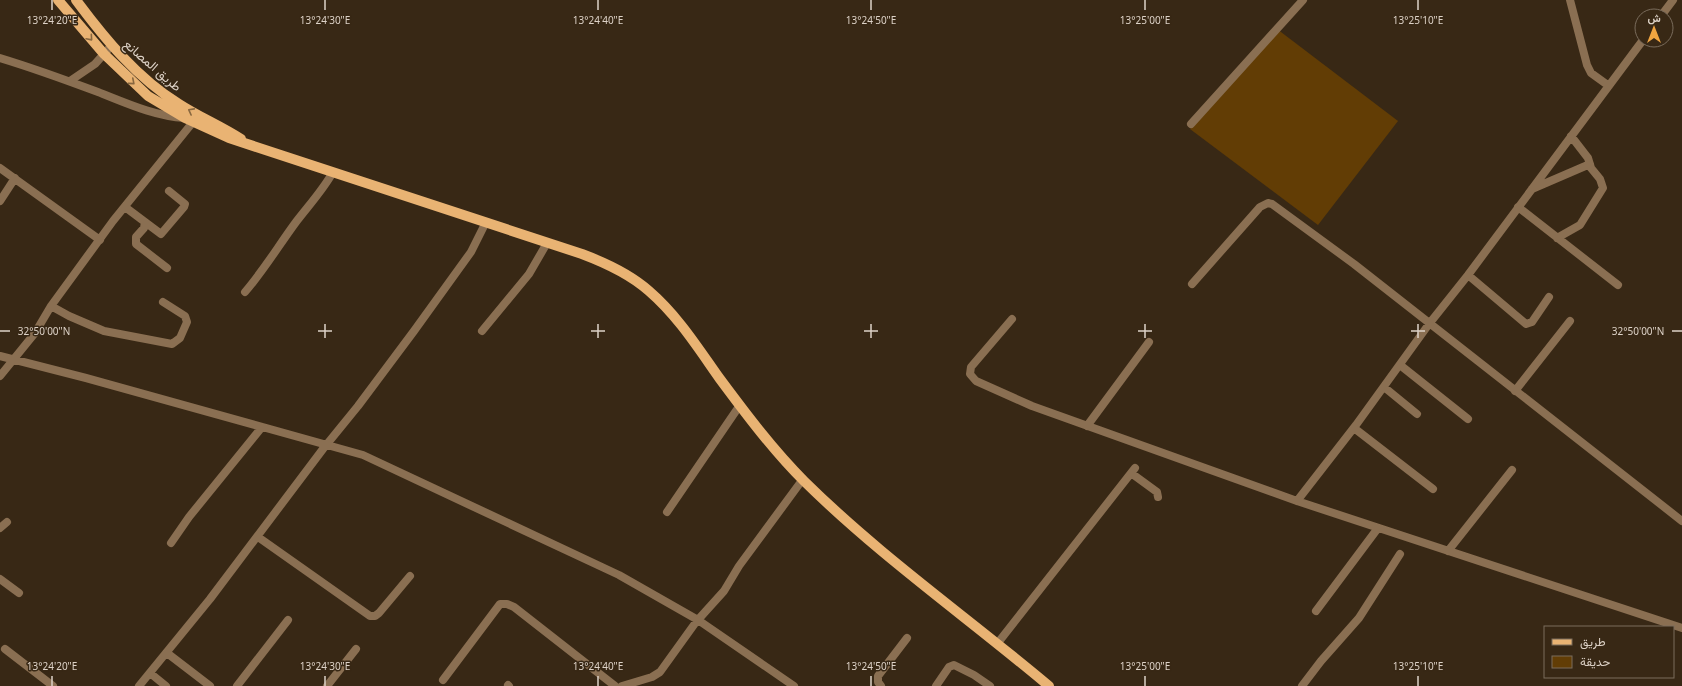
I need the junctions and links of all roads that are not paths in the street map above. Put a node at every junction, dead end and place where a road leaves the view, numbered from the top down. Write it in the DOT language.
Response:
graph roads {
  1 [pos="58,0"];
  2 [pos="76,0"];
  3 [pos="1303,0"];
  4 [pos="1570,0"];
  5 [pos="112,45"];
  6 [pos="1637,48"];
  7 [pos="104,54"];
  8 [pos="0,58"];
  9 [pos="70,81"];
  10 [pos="1609,86"];
  11 [pos="189,120"];
  12 [pos="1191,124"];
  13 [pos="1571,136"];
  14 [pos="249,144"];
  15 [pos="1590,164"];
  16 [pos="0,168"];
  17 [pos="333,172"];
  18 [pos="15,178"];
  19 [pos="1532,190"];
  20 [pos="169,191"];
  21 [pos="0,201"];
  22 [pos="125,207"];
  23 [pos="1518,207"];
  24 [pos="145,222"];
  25 [pos="486,222"];
  26 [pos="1557,238"];
  27 [pos="100,240"];
  28 [pos="547,243"];
  29 [pos="167,268"];
  30 [pos="1468,275"];
  31 [pos="1192,284"];
  32 [pos="1618,285"];
  33 [pos="245,292"];
  34 [pos="1549,297"];
  35 [pos="163,302"];
  36 [pos="51,306"];
  37 [pos="1012,319"];
  38 [pos="1570,321"];
  39 [pos="1429,324"];
  40 [pos="482,331"];
  41 [pos="1149,342"];
  42 [pos="0,356"];
  43 [pos="14,360"];
  44 [pos="1400,365"];
  45 [pos="0,376"];
  46 [pos="1384,387"];
  47 [pos="1515,391"];
  48 [pos="740,405"];
  49 [pos="1417,414"];
  50 [pos="1468,419"];
  51 [pos="1087,426"];
  52 [pos="262,427"];
  53 [pos="1354,428"];
  54 [pos="326,445"];
  55 [pos="1512,470"];
  56 [pos="803,479"];
  57 [pos="1433,489"];
  58 [pos="1158,497"];
  59 [pos="1297,501"];
  60 [pos="667,512"];
  61 [pos="1682,521"];
  62 [pos="7,522"];
  63 [pos="0,528"];
  64 [pos="1378,528"];
  65 [pos="258,537"];
  66 [pos="171,543"];
  67 [pos="1448,551"];
  68 [pos="1400,554"];
  69 [pos="410,576"];
  70 [pos="0,579"];
  71 [pos="19,593"];
  72 [pos="1316,611"];
  73 [pos="288,620"];
  74 [pos="698,620"];
  75 [pos="1682,628"];
  76 [pos="907,638"];
  77 [pos="997,644"];
  78 [pos="5,648"];
  79 [pos="356,649"];
  80 [pos="167,653"];
  81 [pos="150,673"];
  82 [pos="443,680"];
  83 [pos="53,686"];
  84 [pos="139,686"];
  85 [pos="166,686"];
  86 [pos="210,686"];
  87 [pos="237,686"];
  88 [pos="327,686"];
  89 [pos="615,686"];
  90 [pos="622,686"];
  91 [pos="794,686"];
  92 [pos="881,686"];
  93 [pos="936,686"];
  94 [pos="990,686"];
  95 [pos="1048,686"];
  96 [pos="1302,686"];
  1 -- 7 [label="main road, طريق المصانع, one-way"];
  2 -- 5 [label="main road, طريق المصانع"];
  3 -- 12 [label="street"];
  4 -- 10 [label="street"];
  5 -- 7 [label="street"];
  14 -- 5 [label="main road, طريق المصانع, one-way"];
  6 -- 10 [label="street"];
  7 -- 9 [label="street"];
  7 -- 11 [label="main road, طريق المصانع, one-way"];
  8 -- 9 [label="street"];
  9 -- 11 [label="street"];
  10 -- 13 [label="street"];
  11 -- 14 [label="main road, طريق المصانع"];
  11 -- 22 [label="street"];
  13 -- 15 [label="street"];
  13 -- 19 [label="street"];
  14 -- 17 [label="main road"];
  15 -- 19 [label="street"];
  15 -- 26 [label="street"];
  16 -- 18 [label="street"];
  17 -- 25 [label="main road"];
  17 -- 33 [label="street"];
  18 -- 21 [label="street"];
  18 -- 27 [label="street"];
  19 -- 23 [label="street"];
  20 -- 24 [label="street"];
  22 -- 24 [label="street"];
  22 -- 27 [label="street"];
  23 -- 26 [label="street"];
  23 -- 30 [label="street"];
  24 -- 29 [label="street"];
  25 -- 28 [label="main road"];
  25 -- 54 [label="street"];
  26 -- 32 [label="street"];
  27 -- 36 [label="street"];
  28 -- 40 [label="street"];
  28 -- 48 [label="main road"];
  30 -- 34 [label="street"];
  30 -- 39 [label="street"];
  31 -- 39 [label="street"];
  35 -- 36 [label="street"];
  36 -- 43 [label="street"];
  37 -- 51 [label="street"];
  38 -- 47 [label="street"];
  39 -- 44 [label="street"];
  39 -- 47 [label="street"];
  41 -- 51 [label="street"];
  42 -- 43 [label="street"];
  43 -- 45 [label="street"];
  43 -- 52 [label="street"];
  44 -- 46 [label="street"];
  44 -- 50 [label="street"];
  46 -- 49 [label="street"];
  46 -- 53 [label="street"];
  47 -- 61 [label="street"];
  48 -- 56 [label="main road"];
  48 -- 60 [label="street"];
  51 -- 59 [label="street"];
  52 -- 54 [label="street"];
  52 -- 66 [label="street"];
  53 -- 57 [label="street"];
  53 -- 59 [label="street"];
  54 -- 65 [label="street"];
  54 -- 74 [label="street"];
  55 -- 67 [label="street"];
  56 -- 74 [label="street"];
  56 -- 77 [label="main road"];
  58 -- 77 [label="street"];
  59 -- 64 [label="street"];
  62 -- 63 [label="street"];
  64 -- 67 [label="street"];
  64 -- 72 [label="street"];
  65 -- 69 [label="street"];
  65 -- 80 [label="street"];
  67 -- 75 [label="street"];
  68 -- 96 [label="street"];
  70 -- 71 [label="street"];
  73 -- 87 [label="street"];
  74 -- 90 [label="street"];
  74 -- 91 [label="street"];
  76 -- 92 [label="street"];
  77 -- 95 [label="main road"];
  78 -- 83 [label="street"];
  79 -- 88 [label="street"];
  80 -- 81 [label="street"];
  80 -- 86 [label="street"];
  81 -- 84 [label="street"];
  81 -- 85 [label="street"];
  82 -- 89 [label="street"];
  93 -- 94 [label="street"];
}
